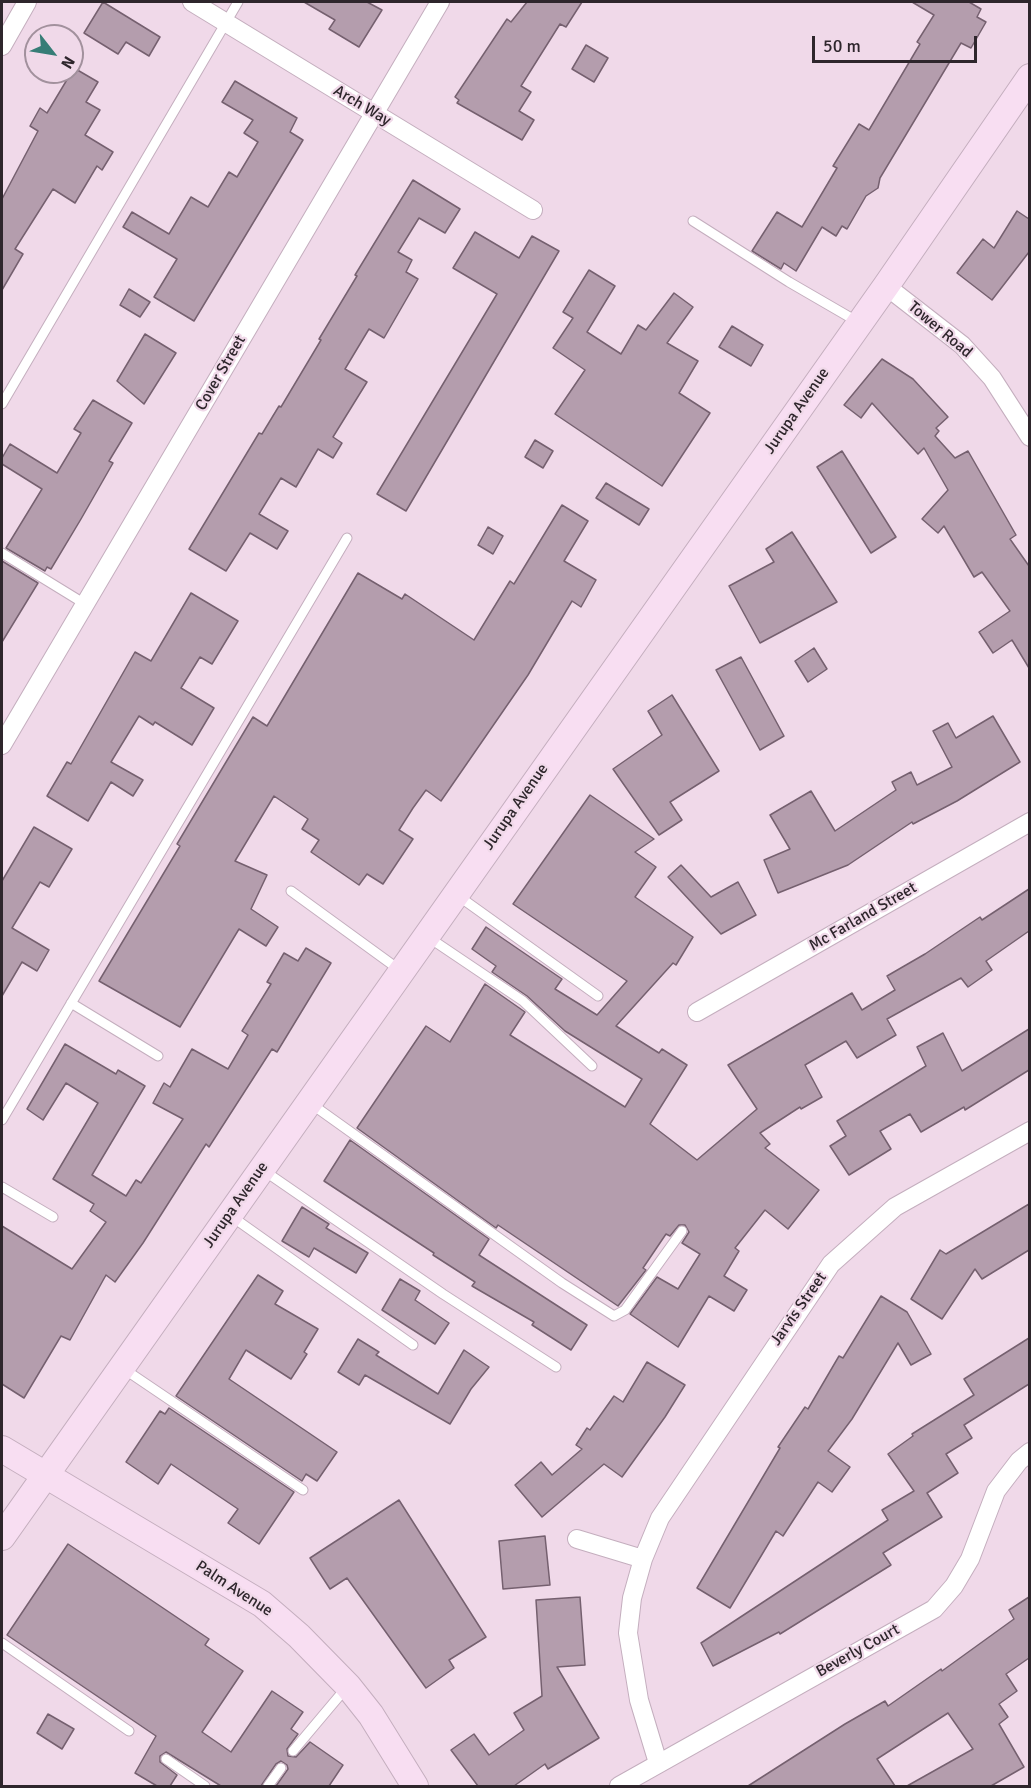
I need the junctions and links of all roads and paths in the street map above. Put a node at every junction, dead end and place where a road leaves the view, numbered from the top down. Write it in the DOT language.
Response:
graph roads {
  1 [pos="27,2"];
  2 [pos="192,2"];
  3 [pos="238,2"];
  4 [pos="440,2"];
  5 [pos="226,22"];
  6 [pos="2,46"];
  7 [pos="1029,77"];
  8 [pos="374,113"];
  9 [pos="533,210"];
  10 [pos="693,221"];
  11 [pos="886,286"];
  12 [pos="860,323"];
  13 [pos="2,404"];
  14 [pos="1029,437"];
  15 [pos="347,538"];
  16 [pos="2,553"];
  17 [pos="85,604"];
  18 [pos="2,745"];
  19 [pos="1029,822"];
  20 [pos="291,891"];
  21 [pos="455,893"];
  22 [pos="426,936"];
  23 [pos="401,970"];
  24 [pos="598,996"];
  25 [pos="71,1003"];
  26 [pos="697,1012"];
  27 [pos="158,1056"];
  28 [pos="592,1066"];
  29 [pos="308,1102"];
  30 [pos="2,1120"];
  31 [pos="1029,1131"];
  32 [pos="261,1169"];
  33 [pos="2,1187"];
  34 [pos="229,1215"];
  35 [pos="53,1217"];
  36 [pos="682,1231"];
  37 [pos="413,1345"];
  38 [pos="556,1367"];
  39 [pos="122,1368"];
  40 [pos="2,1449"];
  41 [pos="1029,1452"];
  42 [pos="46,1476"];
  43 [pos="303,1490"];
  44 [pos="2,1537"];
  45 [pos="577,1539"];
  46 [pos="643,1559"];
  47 [pos="2,1643"];
  48 [pos="348,1686"];
  49 [pos="129,1731"];
  50 [pos="293,1751"];
  51 [pos="166,1759"];
  52 [pos="658,1763"];
  53 [pos="281,1768"];
  54 [pos="205,1786"];
  55 [pos="268,1786"];
  56 [pos="415,1786"];
  57 [pos="619,1786"];
  1 -- 6 [label="street"];
  2 -- 5 [label="street, Arch Way"];
  3 -- 5 [label="lane"];
  4 -- 8 [label="street, Cover Street"];
  5 -- 8 [label="street, Arch Way"];
  5 -- 13 [label="lane"];
  7 -- 11 [label="main road, Jurupa Avenue"];
  8 -- 9 [label="street, Arch Way"];
  8 -- 17 [label="street, Cover Street"];
  10 -- 12 [label="lane"];
  11 -- 12 [label="main road, Jurupa Avenue"];
  11 -- 14 [label="street, Tower Road"];
  12 -- 21 [label="main road, Jurupa Avenue"];
  15 -- 25 [label="lane"];
  16 -- 17 [label="lane"];
  17 -- 18 [label="street, Cover Street"];
  19 -- 26 [label="street, Mc Farland Street"];
  20 -- 23 [label="lane"];
  21 -- 22 [label="main road, Jurupa Avenue"];
  21 -- 24 [label="lane"];
  22 -- 23 [label="main road, Jurupa Avenue"];
  22 -- 28 [label="lane"];
  23 -- 29 [label="main road, Jurupa Avenue"];
  25 -- 27 [label="lane"];
  25 -- 30 [label="lane"];
  29 -- 32 [label="main road, Jurupa Avenue"];
  29 -- 36 [label="lane"];
  31 -- 46 [label="street, Jarvis Street"];
  32 -- 34 [label="main road, Jurupa Avenue"];
  32 -- 38 [label="lane"];
  33 -- 35 [label="lane"];
  34 -- 37 [label="lane"];
  34 -- 39 [label="main road, Jurupa Avenue"];
  39 -- 42 [label="main road, Jurupa Avenue"];
  39 -- 43 [label="lane"];
  40 -- 42 [label="main road, Palm Avenue"];
  41 -- 52 [label="street, Beverly Court"];
  42 -- 44 [label="main road, Jurupa Avenue"];
  42 -- 48 [label="main road, Palm Avenue"];
  45 -- 46 [label="street"];
  46 -- 52 [label="street, Jarvis Street"];
  47 -- 49 [label="lane"];
  48 -- 50 [label="lane"];
  48 -- 56 [label="main road, Palm Avenue"];
  51 -- 54 [label="lane"];
  52 -- 57 [label="street, Beverly Court"];
  53 -- 55 [label="lane"];
}
